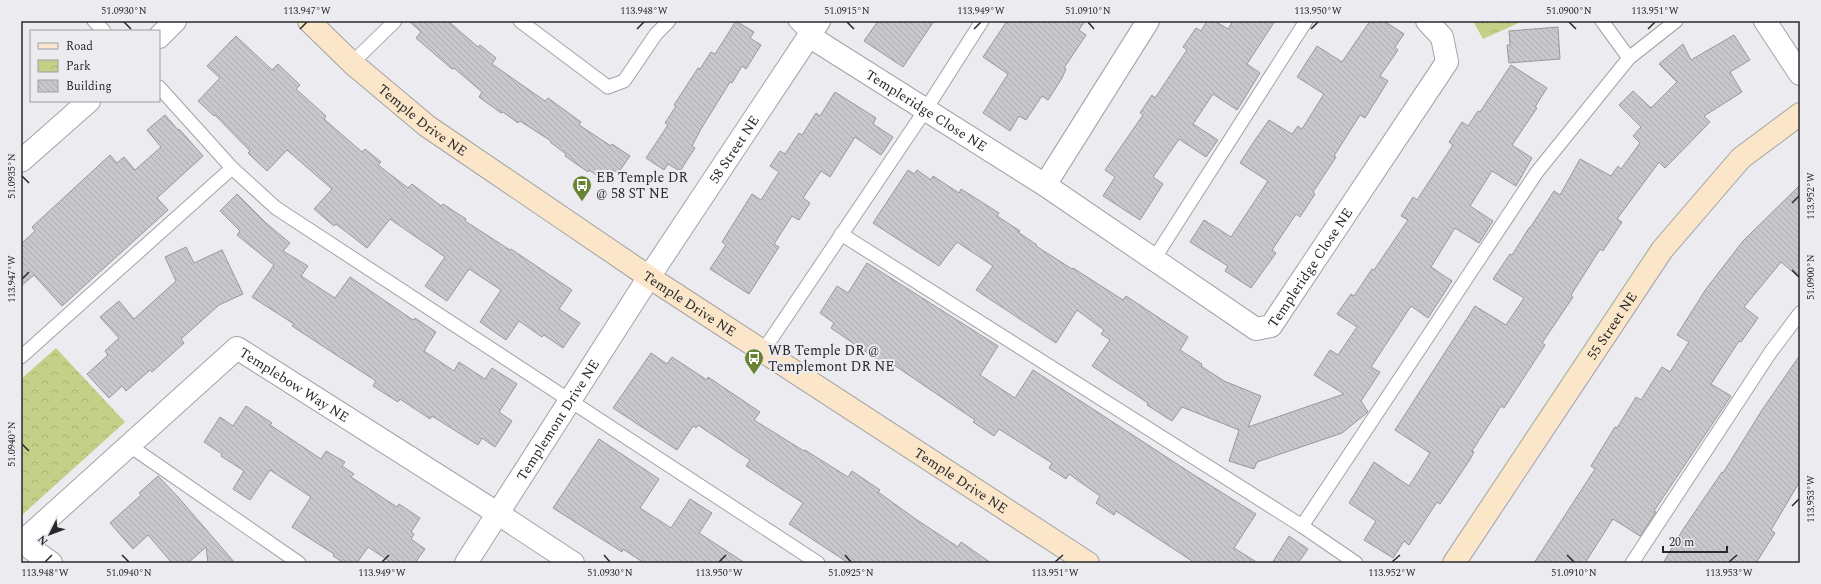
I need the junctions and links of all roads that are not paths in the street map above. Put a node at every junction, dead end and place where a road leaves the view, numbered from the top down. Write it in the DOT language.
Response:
graph roads {
  1 [pos="94,21"];
  2 [pos="175,21"];
  3 [pos="309,21"];
  4 [pos="394,21"];
  5 [pos="520,21"];
  6 [pos="669,21"];
  7 [pos="982,21"];
  8 [pos="1148,21"];
  9 [pos="1306,21"];
  10 [pos="1427,21"];
  11 [pos="1602,21"];
  12 [pos="1676,21"];
  13 [pos="1765,21"];
  14 [pos="808,26"];
  15 [pos="103,30"];
  16 [pos="160,35"];
  17 [pos="1629,58"];
  18 [pos="352,63"];
  19 [pos="1800,74"];
  20 [pos="160,88"];
  21 [pos="88,102"];
  22 [pos="926,109"];
  23 [pos="1800,114"];
  24 [pos="21,161"];
  25 [pos="232,168"];
  26 [pos="1045,185"];
  27 [pos="841,234"];
  28 [pos="1154,259"];
  29 [pos="650,277"];
  30 [pos="1800,314"];
  31 [pos="763,351"];
  32 [pos="21,357"];
  33 [pos="571,400"];
  34 [pos="130,446"];
  35 [pos="497,513"];
  36 [pos="1302,526"];
  37 [pos="22,543"];
  38 [pos="51,563"];
  39 [pos="299,563"];
  40 [pos="466,563"];
  41 [pos="573,563"];
  42 [pos="818,563"];
  43 [pos="1088,563"];
  44 [pos="1356,563"];
  45 [pos="1454,563"];
  46 [pos="1632,563"];
  1 -- 15 [label="lane"];
  2 -- 16 [label="street"];
  3 -- 18 [label="street, Temple Drive NE"];
  4 -- 18 [label="lane"];
  5 -- 6 [label="lane"];
  7 -- 22 [label="lane"];
  8 -- 26 [label="street"];
  9 -- 28 [label="lane"];
  10 -- 28 [label="street, Templeridge Close NE"];
  11 -- 17 [label="lane"];
  12 -- 17 [label="lane"];
  13 -- 19 [label="street"];
  14 -- 22 [label="street, Templeridge Close NE"];
  14 -- 29 [label="street, 58 Street NE"];
  17 -- 36 [label="lane"];
  18 -- 29 [label="street, Temple Drive NE"];
  20 -- 25 [label="lane"];
  21 -- 24 [label="street"];
  22 -- 26 [label="street, Templeridge Close NE"];
  22 -- 27 [label="lane"];
  23 -- 45 [label="street, 55 Street NE"];
  25 -- 32 [label="lane"];
  25 -- 33 [label="lane"];
  26 -- 28 [label="street, Templeridge Close NE"];
  27 -- 31 [label="lane"];
  27 -- 36 [label="lane"];
  29 -- 31 [label="street, Temple Drive NE"];
  29 -- 33 [label="street, Templemont Drive NE"];
  30 -- 46 [label="lane"];
  31 -- 43 [label="street, Temple Drive NE"];
  33 -- 35 [label="street, Templemont Drive NE"];
  33 -- 42 [label="lane"];
  34 -- 35 [label="street, Templebow Way NE"];
  34 -- 37 [label="street, Templebow Way NE"];
  34 -- 39 [label="lane"];
  35 -- 40 [label="street, Templemont Drive NE"];
  35 -- 41 [label="street"];
  36 -- 44 [label="lane"];
  37 -- 38 [label="street"];
}
